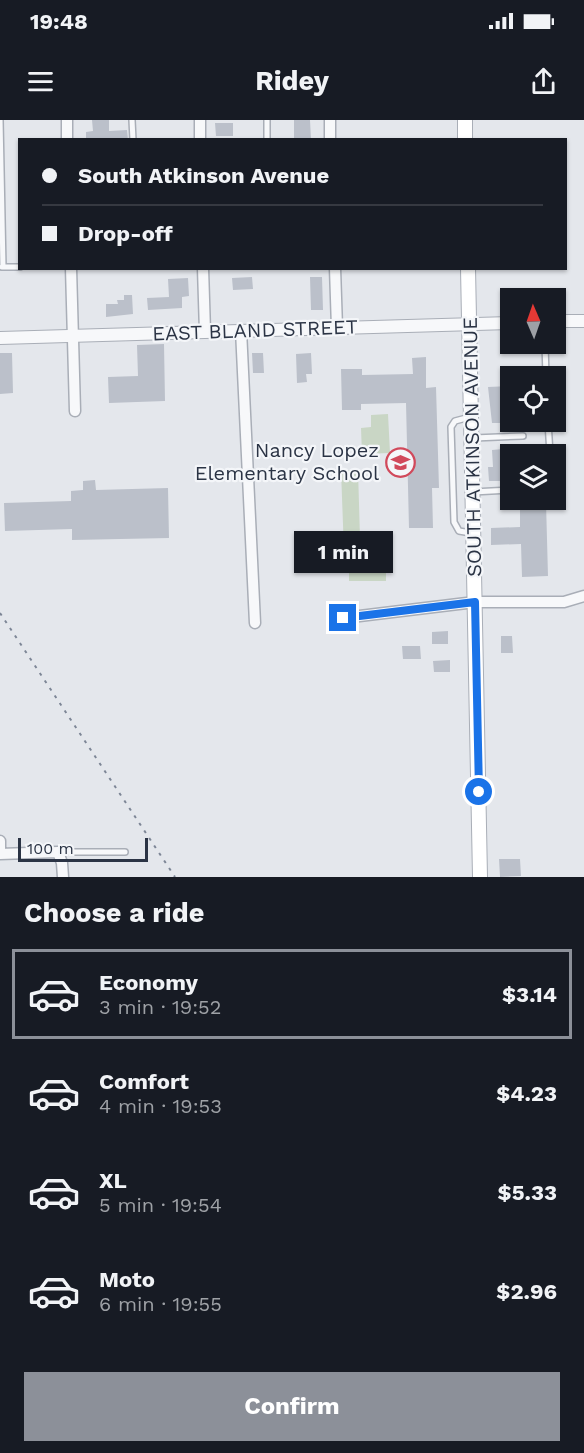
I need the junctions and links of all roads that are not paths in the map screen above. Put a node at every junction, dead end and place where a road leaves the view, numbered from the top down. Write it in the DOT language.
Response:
graph roads {
  1 [pos="0,120"];
  2 [pos="67,120"];
  3 [pos="132,120"];
  4 [pos="200,120"];
  5 [pos="267,120"];
  6 [pos="330,120"];
  7 [pos="465,120"];
  8 [pos="67,138"];
  9 [pos="133,138"];
  10 [pos="200,138"];
  11 [pos="267,138"];
  12 [pos="330,138"];
  13 [pos="465,138"];
  14 [pos="18,267"];
  15 [pos="1,268"];
  16 [pos="71,270"];
  17 [pos="203,270"];
  18 [pos="335,270"];
  19 [pos="468,270"];
  20 [pos="566,321"];
  21 [pos="584,321"];
  22 [pos="500,323"];
  23 [pos="470,324"];
  24 [pos="337,328"];
  25 [pos="241,330"];
  26 [pos="205,332"];
  27 [pos="73,336"];
  28 [pos="0,338"];
  29 [pos="75,411"];
  30 [pos="471,417"];
  31 [pos="523,436"];
  32 [pos="472,438"];
  33 [pos="500,491"];
  34 [pos="473,492"];
  35 [pos="474,533"];
  36 [pos="584,596"];
  37 [pos="475,602"];
  38 [pos="343,618"];
  39 [pos="255,623"];
  40 [pos="0,841"];
  41 [pos="58,852"];
  42 [pos="125,852"];
  43 [pos="0,854"];
  44 [pos="63,877"];
  45 [pos="480,877"];
  1 -- 15 [label="lane"];
  2 -- 8 [label="street"];
  3 -- 9 [label="lane"];
  4 -- 10 [label="street"];
  5 -- 11 [label="lane"];
  6 -- 12 [label="street"];
  7 -- 13 [label="main road"];
  14 -- 15 [label="lane"];
  16 -- 27 [label="street"];
  17 -- 26 [label="street"];
  18 -- 24 [label="street"];
  19 -- 23 [label="main road, SOUTH ATKINSON AVENUE"];
  20 -- 21 [label="street"];
  22 -- 23 [label="street, EAST BLAND STREET"];
  23 -- 24 [label="street, EAST BLAND STREET"];
  23 -- 30 [label="main road, SOUTH ATKINSON AVENUE"];
  24 -- 25 [label="street, EAST BLAND STREET"];
  25 -- 26 [label="street, EAST BLAND STREET"];
  25 -- 39 [label="street"];
  26 -- 27 [label="street, EAST BLAND STREET"];
  27 -- 28 [label="street, EAST BLAND STREET"];
  27 -- 29 [label="street"];
  30 -- 32 [label="main road, SOUTH ATKINSON AVENUE"];
  30 -- 35 [label="lane"];
  31 -- 32 [label="lane"];
  32 -- 34 [label="main road, SOUTH ATKINSON AVENUE"];
  33 -- 34 [label="lane"];
  34 -- 35 [label="main road, SOUTH ATKINSON AVENUE"];
  35 -- 37 [label="main road, SOUTH ATKINSON AVENUE"];
  36 -- 37 [label="street"];
  37 -- 38 [label="street"];
  37 -- 45 [label="main road, SOUTH ATKINSON AVENUE"];
  40 -- 43 [label="street"];
  41 -- 42 [label="lane"];
  41 -- 43 [label="street"];
  41 -- 44 [label="street"];
}
